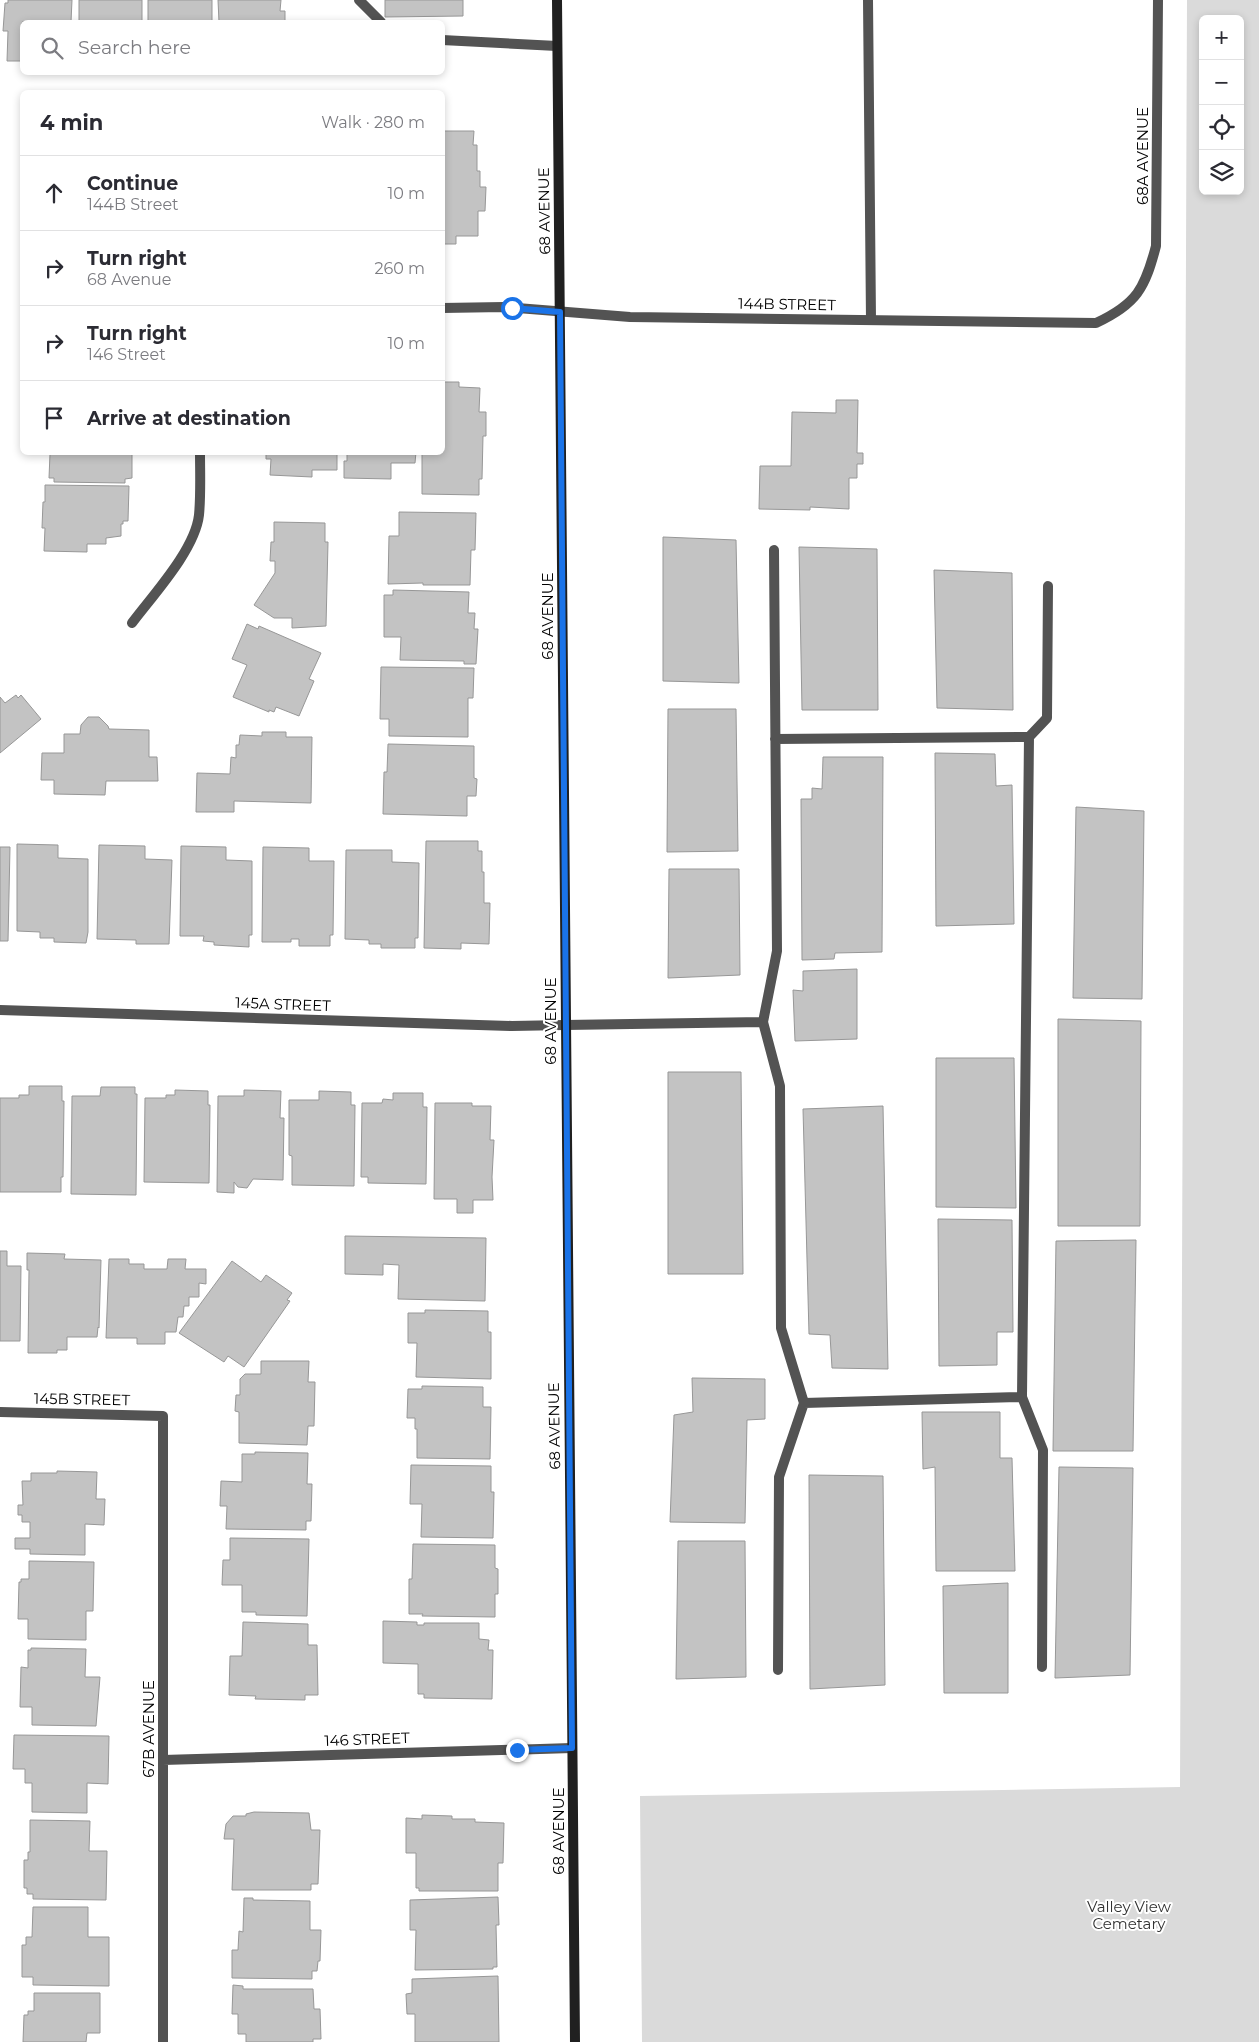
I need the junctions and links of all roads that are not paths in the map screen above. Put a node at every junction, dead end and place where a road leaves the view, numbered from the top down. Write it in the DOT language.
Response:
graph roads {
  1 [pos="359,0"];
  2 [pos="557,0"];
  3 [pos="868,0"];
  4 [pos="1158,0"];
  5 [pos="378,20"];
  6 [pos="445,40"];
  7 [pos="557,46"];
  8 [pos="1127,304"];
  9 [pos="445,308"];
  10 [pos="560,312"];
  11 [pos="871,320"];
  12 [pos="200,455"];
  13 [pos="774,550"];
  14 [pos="1048,586"];
  15 [pos="132,623"];
  16 [pos="1029,736"];
  17 [pos="775,740"];
  18 [pos="0,1010"];
  19 [pos="764,1022"];
  20 [pos="566,1025"];
  21 [pos="1022,1397"];
  22 [pos="804,1403"];
  23 [pos="0,1412"];
  24 [pos="163,1416"];
  25 [pos="1042,1667"];
  26 [pos="778,1670"];
  27 [pos="572,1748"];
  28 [pos="163,1760"];
  29 [pos="163,2042"];
  30 [pos="575,2042"];
  1 -- 5 [label="street"];
  2 -- 7 [label="street, 68 AVENUE"];
  3 -- 11 [label="street"];
  4 -- 8 [label="street, 68A AVENUE"];
  6 -- 7 [label="street"];
  7 -- 10 [label="street, 68 AVENUE"];
  8 -- 11 [label="street, 144B STREET"];
  9 -- 10 [label="street, 144B STREET"];
  10 -- 11 [label="street, 144B STREET"];
  10 -- 20 [label="street, 68 AVENUE"];
  12 -- 15 [label="street"];
  13 -- 17 [label="street"];
  14 -- 16 [label="street"];
  16 -- 17 [label="street"];
  16 -- 21 [label="street"];
  17 -- 19 [label="street"];
  18 -- 20 [label="street, 145A STREET"];
  19 -- 20 [label="street, 145A STREET"];
  19 -- 22 [label="street"];
  20 -- 27 [label="street, 68 AVENUE"];
  21 -- 22 [label="street"];
  21 -- 25 [label="street"];
  22 -- 26 [label="street"];
  23 -- 24 [label="street, 145B STREET"];
  24 -- 28 [label="street, 67B AVENUE"];
  27 -- 28 [label="street, 146 STREET"];
  27 -- 30 [label="street, 68 AVENUE"];
  28 -- 29 [label="street, 67B AVENUE"];
}
